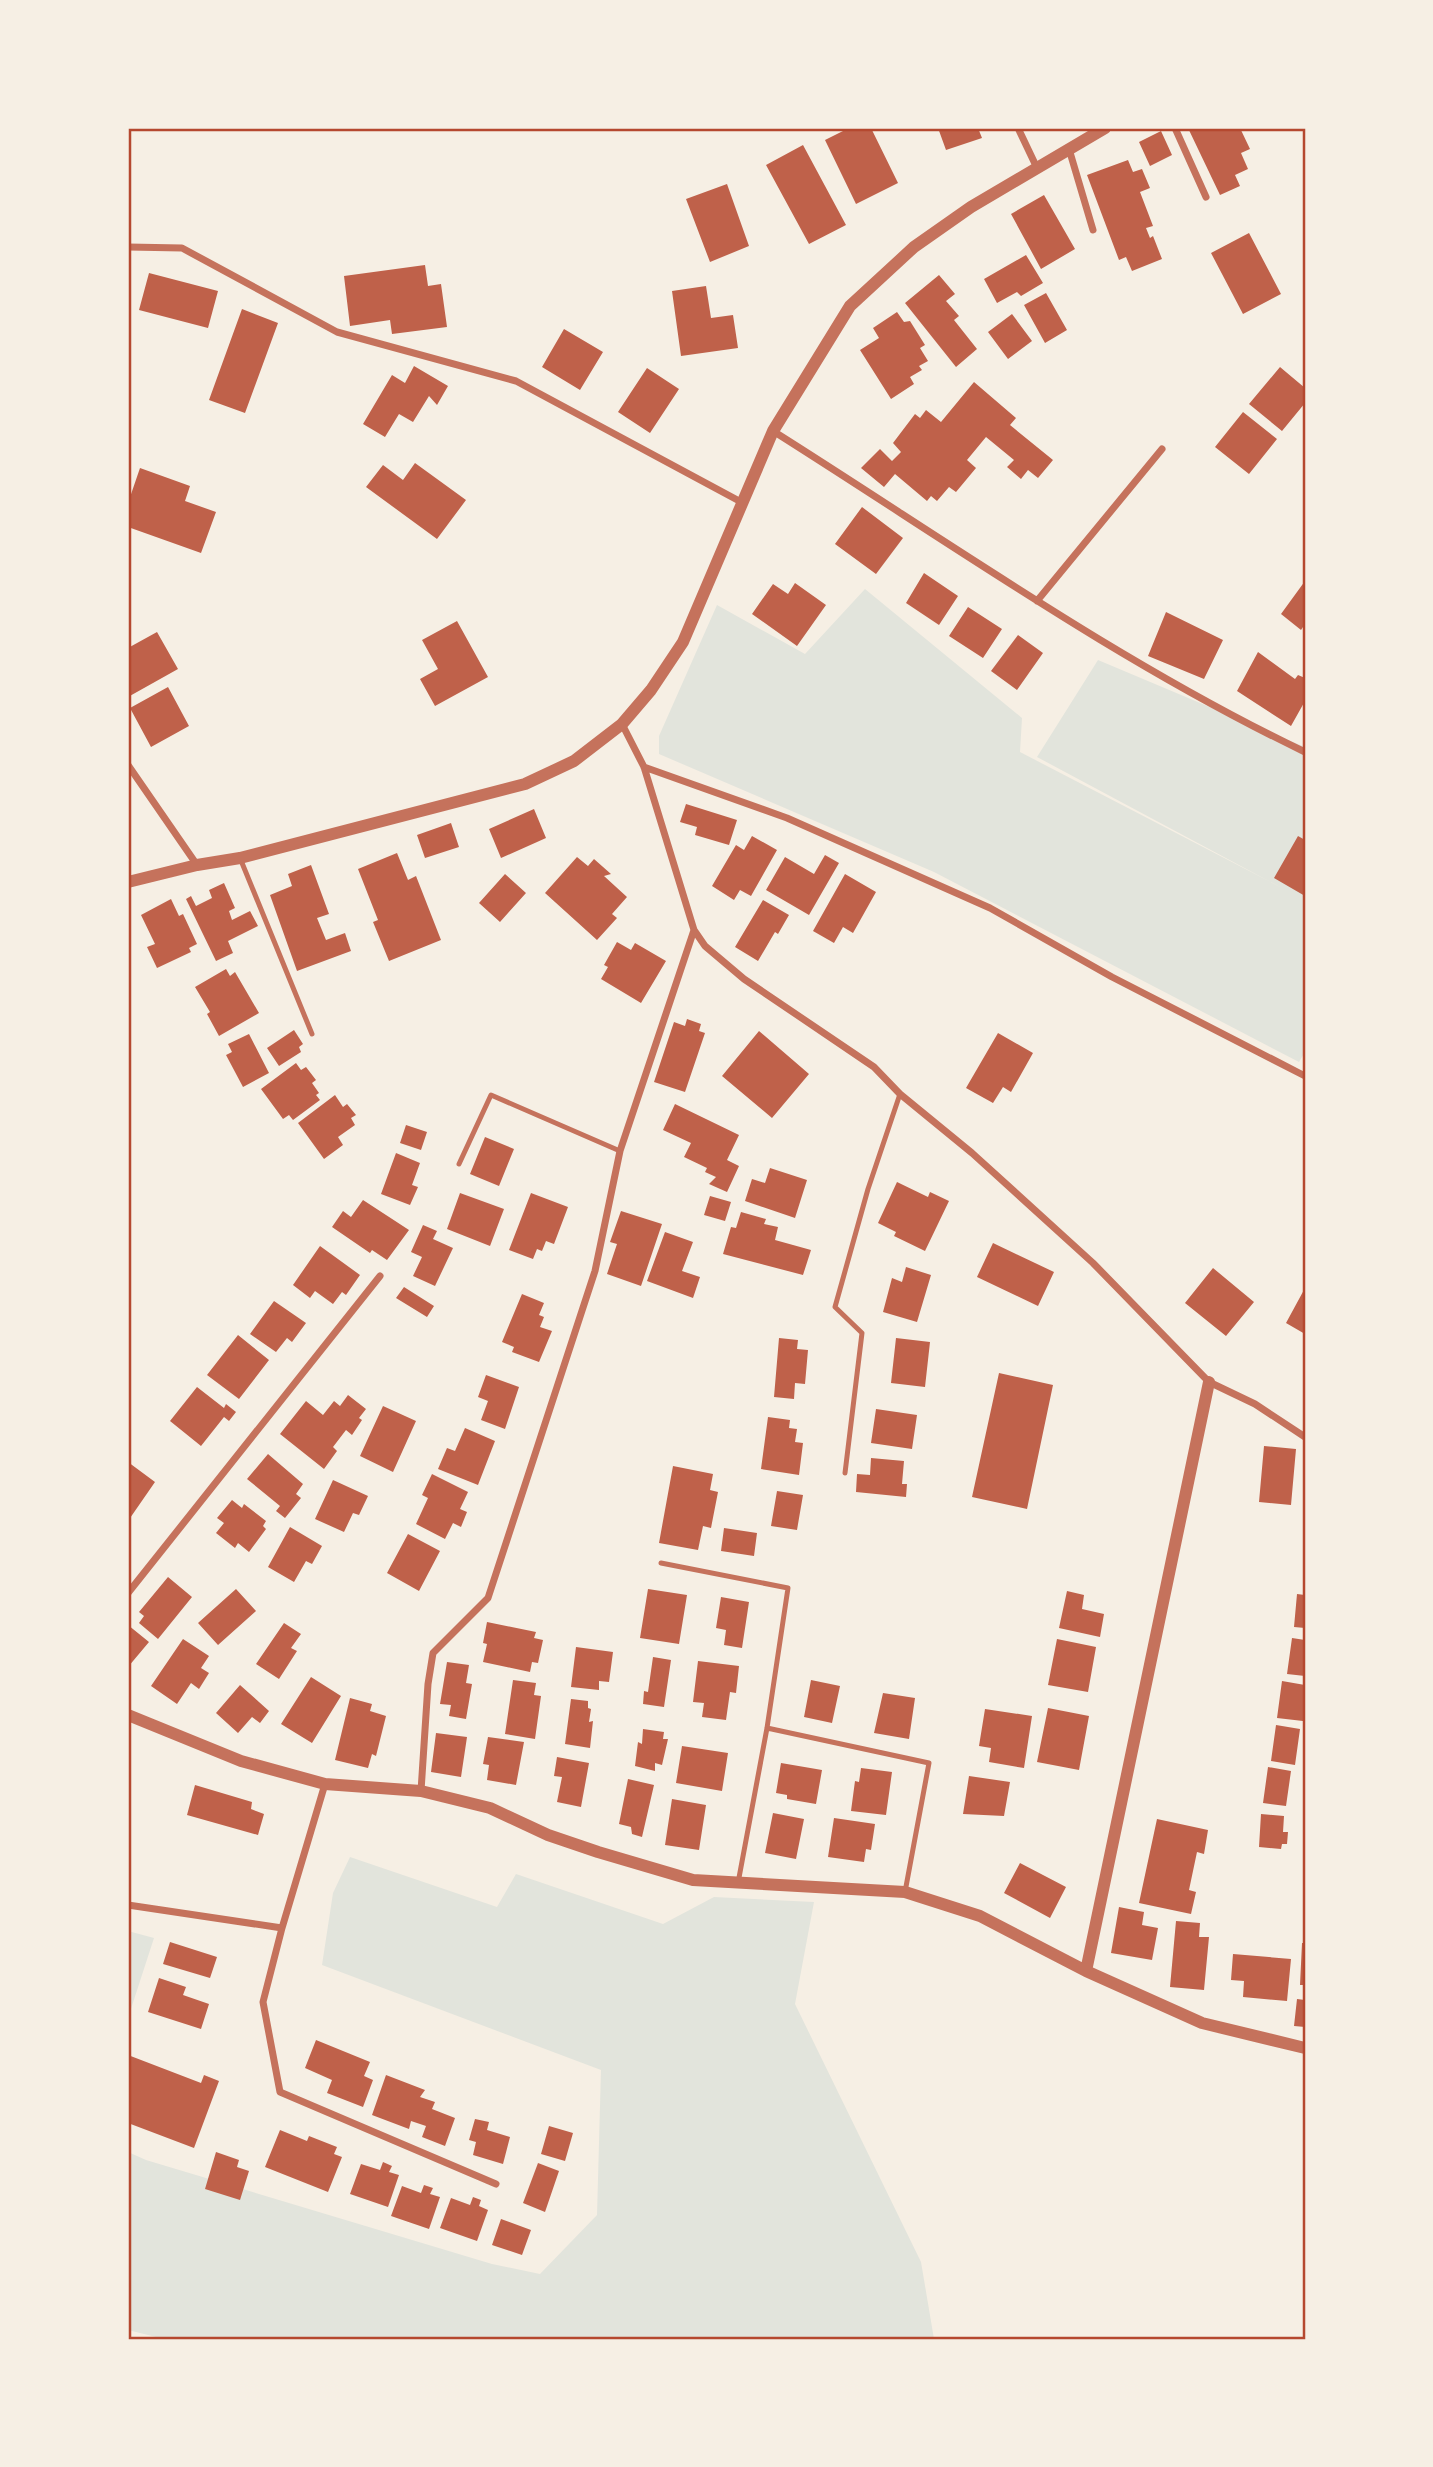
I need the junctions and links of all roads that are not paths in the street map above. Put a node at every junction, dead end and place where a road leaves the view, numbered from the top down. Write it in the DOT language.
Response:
graph roads {
  1 [pos="1018,128"];
  2 [pos="1105,128"];
  3 [pos="1175,128"];
  4 [pos="1069,149"];
  5 [pos="1037,168"];
  6 [pos="1206,197"];
  7 [pos="1093,230"];
  8 [pos="128,247"];
  9 [pos="773,431"];
  10 [pos="1162,449"];
  11 [pos="744,503"];
  12 [pos="1037,601"];
  13 [pos="622,724"];
  14 [pos="1305,752"];
  15 [pos="128,765"];
  16 [pos="645,767"];
  17 [pos="240,858"];
  18 [pos="197,865"];
  19 [pos="128,882"];
  20 [pos="694,930"];
  21 [pos="312,1034"];
  22 [pos="1305,1076"];
  23 [pos="900,1094"];
  24 [pos="620,1151"];
  25 [pos="459,1164"];
  26 [pos="380,1276"];
  27 [pos="1209,1382"];
  28 [pos="1305,1437"];
  29 [pos="845,1473"];
  30 [pos="661,1563"];
  31 [pos="128,1592"];
  32 [pos="128,1715"];
  33 [pos="767,1728"];
  34 [pos="325,1784"];
  35 [pos="422,1791"];
  36 [pos="738,1883"];
  37 [pos="905,1892"];
  38 [pos="128,1905"];
  39 [pos="282,1928"];
  40 [pos="1086,1971"];
  41 [pos="1305,2048"];
  42 [pos="496,2184"];
  1 -- 5 [label="street"];
  2 -- 4 [label="street"];
  3 -- 6 [label="street"];
  4 -- 5 [label="street"];
  4 -- 7 [label="street"];
  5 -- 9 [label="street"];
  8 -- 11 [label="street"];
  9 -- 11 [label="street"];
  9 -- 12 [label="street"];
  10 -- 12 [label="street"];
  11 -- 13 [label="street"];
  12 -- 14 [label="street"];
  13 -- 16 [label="street"];
  13 -- 17 [label="street"];
  15 -- 18 [label="street"];
  16 -- 20 [label="street"];
  16 -- 22 [label="street"];
  17 -- 18 [label="street"];
  17 -- 21 [label="lane"];
  18 -- 19 [label="street"];
  20 -- 23 [label="street"];
  20 -- 24 [label="street"];
  23 -- 27 [label="street"];
  23 -- 29 [label="lane"];
  24 -- 25 [label="lane"];
  24 -- 35 [label="street"];
  26 -- 31 [label="street"];
  27 -- 28 [label="street"];
  27 -- 40 [label="street"];
  30 -- 33 [label="lane"];
  32 -- 34 [label="street"];
  33 -- 36 [label="lane"];
  33 -- 37 [label="lane"];
  34 -- 35 [label="street"];
  34 -- 39 [label="street"];
  35 -- 36 [label="street"];
  36 -- 37 [label="street"];
  37 -- 40 [label="street"];
  38 -- 39 [label="street"];
  39 -- 42 [label="street"];
  40 -- 41 [label="street"];
}
